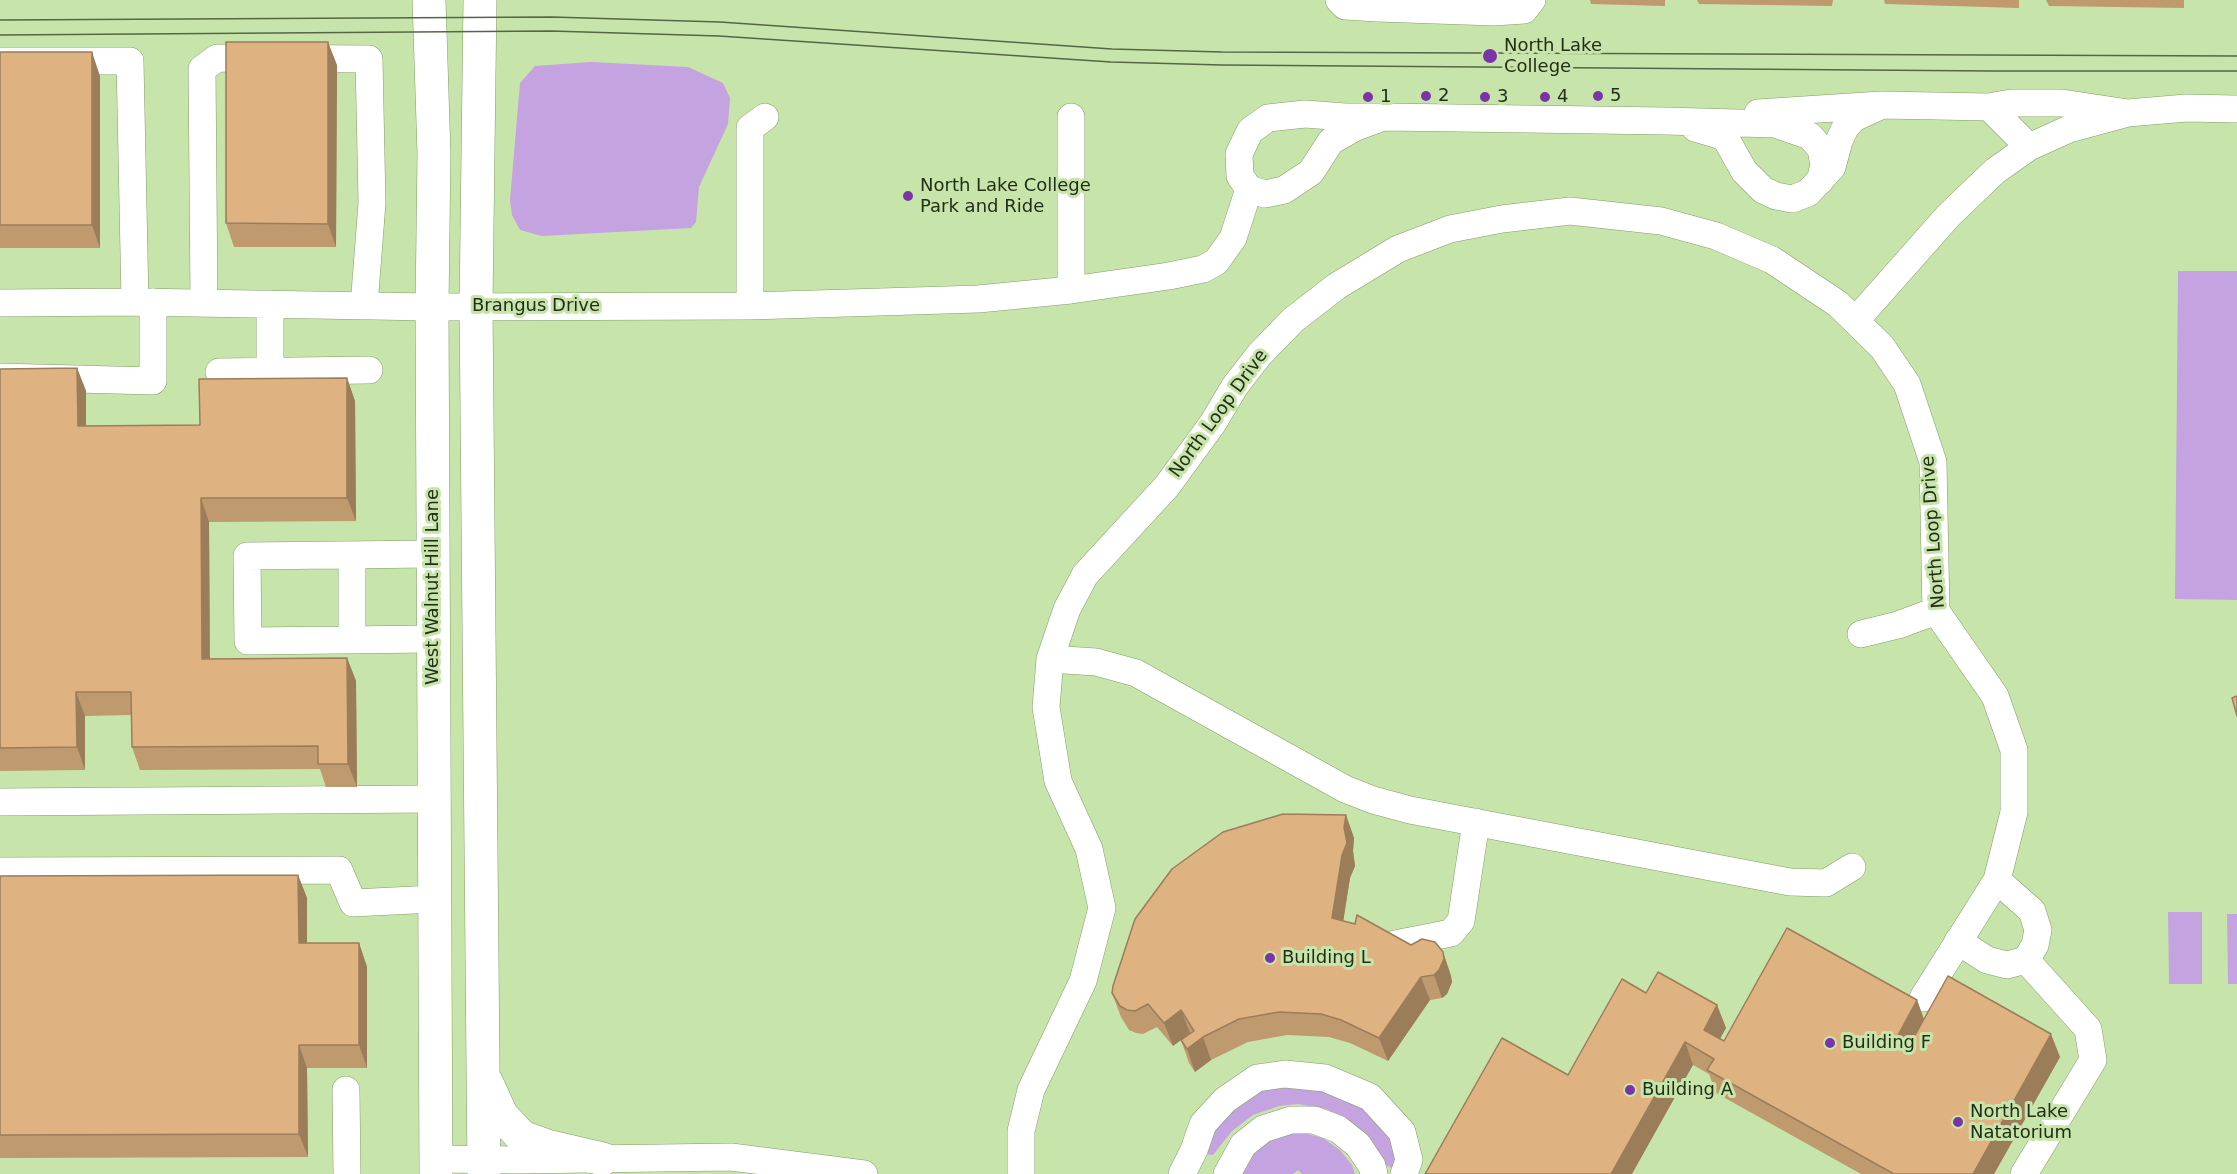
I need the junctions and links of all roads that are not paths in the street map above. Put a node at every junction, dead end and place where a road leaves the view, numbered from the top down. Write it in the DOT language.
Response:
graph roads {
  1 [pos="429,0"];
  2 [pos="480,0"];
  3 [pos="1340,0"];
  4 [pos="1532,0"];
  5 [pos="0,61"];
  6 [pos="1881,105"];
  7 [pos="1989,107"];
  8 [pos="2237,109"];
  9 [pos="2128,113"];
  10 [pos="765,117"];
  11 [pos="1071,117"];
  12 [pos="1383,117"];
  13 [pos="1665,121"];
  14 [pos="2029,147"];
  15 [pos="1820,181"];
  16 [pos="1250,189"];
  17 [pos="1071,290"];
  18 [pos="144,302"];
  19 [pos="0,303"];
  20 [pos="204,303"];
  21 [pos="270,304"];
  22 [pos="477,305"];
  23 [pos="364,306"];
  24 [pos="432,306"];
  25 [pos="750,306"];
  26 [pos="1856,320"];
  27 [pos="369,370"];
  28 [pos="270,371"];
  29 [pos="219,372"];
  30 [pos="0,377"];
  31 [pos="433,554"];
  32 [pos="352,555"];
  33 [pos="1936,611"];
  34 [pos="1861,634"];
  35 [pos="433,639"];
  36 [pos="352,640"];
  37 [pos="1050,659"];
  38 [pos="434,799"];
  39 [pos="0,802"];
  40 [pos="1476,822"];
  41 [pos="1852,867"];
  42 [pos="0,871"];
  43 [pos="1997,880"];
  44 [pos="435,899"];
  45 [pos="1958,941"];
  46 [pos="1395,944"];
  47 [pos="2026,960"];
  48 [pos="1923,998"];
  49 [pos="484,1077"];
  50 [pos="346,1090"];
  51 [pos="603,1159"];
  52 [pos="685,1166"];
  53 [pos="435,1167"];
  54 [pos="484,1167"];
  55 [pos="1228,1171"];
  56 [pos="347,1174"];
  57 [pos="864,1174"];
  58 [pos="1021,1174"];
  59 [pos="1182,1174"];
  60 [pos="1202,1174"];
  61 [pos="1374,1174"];
  62 [pos="1404,1174"];
  63 [pos="2024,1174"];
  1 -- 24 [label="main road, West Walnut Hill Lane"];
  2 -- 22 [label="main road"];
  3 -- 4 [label="street"];
  5 -- 18 [label="street"];
  6 -- 7 [label="street"];
  6 -- 13 [label="street"];
  6 -- 15 [label="street"];
  7 -- 9 [label="street"];
  7 -- 14 [label="street"];
  8 -- 9 [label="street"];
  9 -- 14 [label="street"];
  10 -- 25 [label="street"];
  11 -- 17 [label="street"];
  12 -- 13 [label="street"];
  12 -- 16 [label="street"];
  12 -- 16 [label="street"];
  13 -- 15 [label="street"];
  13 -- 15 [label="street"];
  14 -- 26 [label="street"];
  16 -- 17 [label="street, Brangus Drive"];
  17 -- 25 [label="street, Brangus Drive"];
  18 -- 19 [label="street, Brangus Drive"];
  18 -- 20 [label="street, Brangus Drive"];
  18 -- 30 [label="street"];
  20 -- 21 [label="street, Brangus Drive"];
  20 -- 23 [label="street"];
  21 -- 23 [label="street, Brangus Drive"];
  21 -- 28 [label="street"];
  22 -- 24 [label="street, Brangus Drive"];
  22 -- 25 [label="street, Brangus Drive"];
  22 -- 49 [label="main road"];
  23 -- 24 [label="street, Brangus Drive"];
  24 -- 31 [label="main road, West Walnut Hill Lane"];
  26 -- 33 [label="street, North Loop Drive"];
  26 -- 37 [label="street, North Loop Drive"];
  27 -- 28 [label="street"];
  28 -- 29 [label="street"];
  31 -- 32 [label="street"];
  31 -- 35 [label="main road, West Walnut Hill Lane"];
  32 -- 36 [label="street"];
  32 -- 36 [label="street"];
  33 -- 34 [label="street"];
  33 -- 43 [label="street, North Loop Drive"];
  35 -- 36 [label="street"];
  35 -- 38 [label="main road, West Walnut Hill Lane"];
  37 -- 40 [label="street"];
  37 -- 58 [label="street, North Loop Drive"];
  38 -- 39 [label="street"];
  38 -- 44 [label="main road, West Walnut Hill Lane"];
  40 -- 41 [label="street"];
  40 -- 46 [label="street"];
  42 -- 44 [label="street"];
  43 -- 45 [label="street, North Loop Drive"];
  43 -- 47 [label="street"];
  44 -- 53 [label="main road, West Walnut Hill Lane"];
  45 -- 47 [label="street"];
  45 -- 48 [label="street, North Loop Drive"];
  47 -- 63 [label="street"];
  49 -- 51 [label="main road"];
  49 -- 54 [label="main road"];
  50 -- 56 [label="street"];
  51 -- 52 [label="street"];
  51 -- 54 [label="street"];
  52 -- 57 [label="street"];
  53 -- 54 [label="street"];
  55 -- 60 [label="street"];
  55 -- 61 [label="street"];
  59 -- 62 [label="street"];
}
